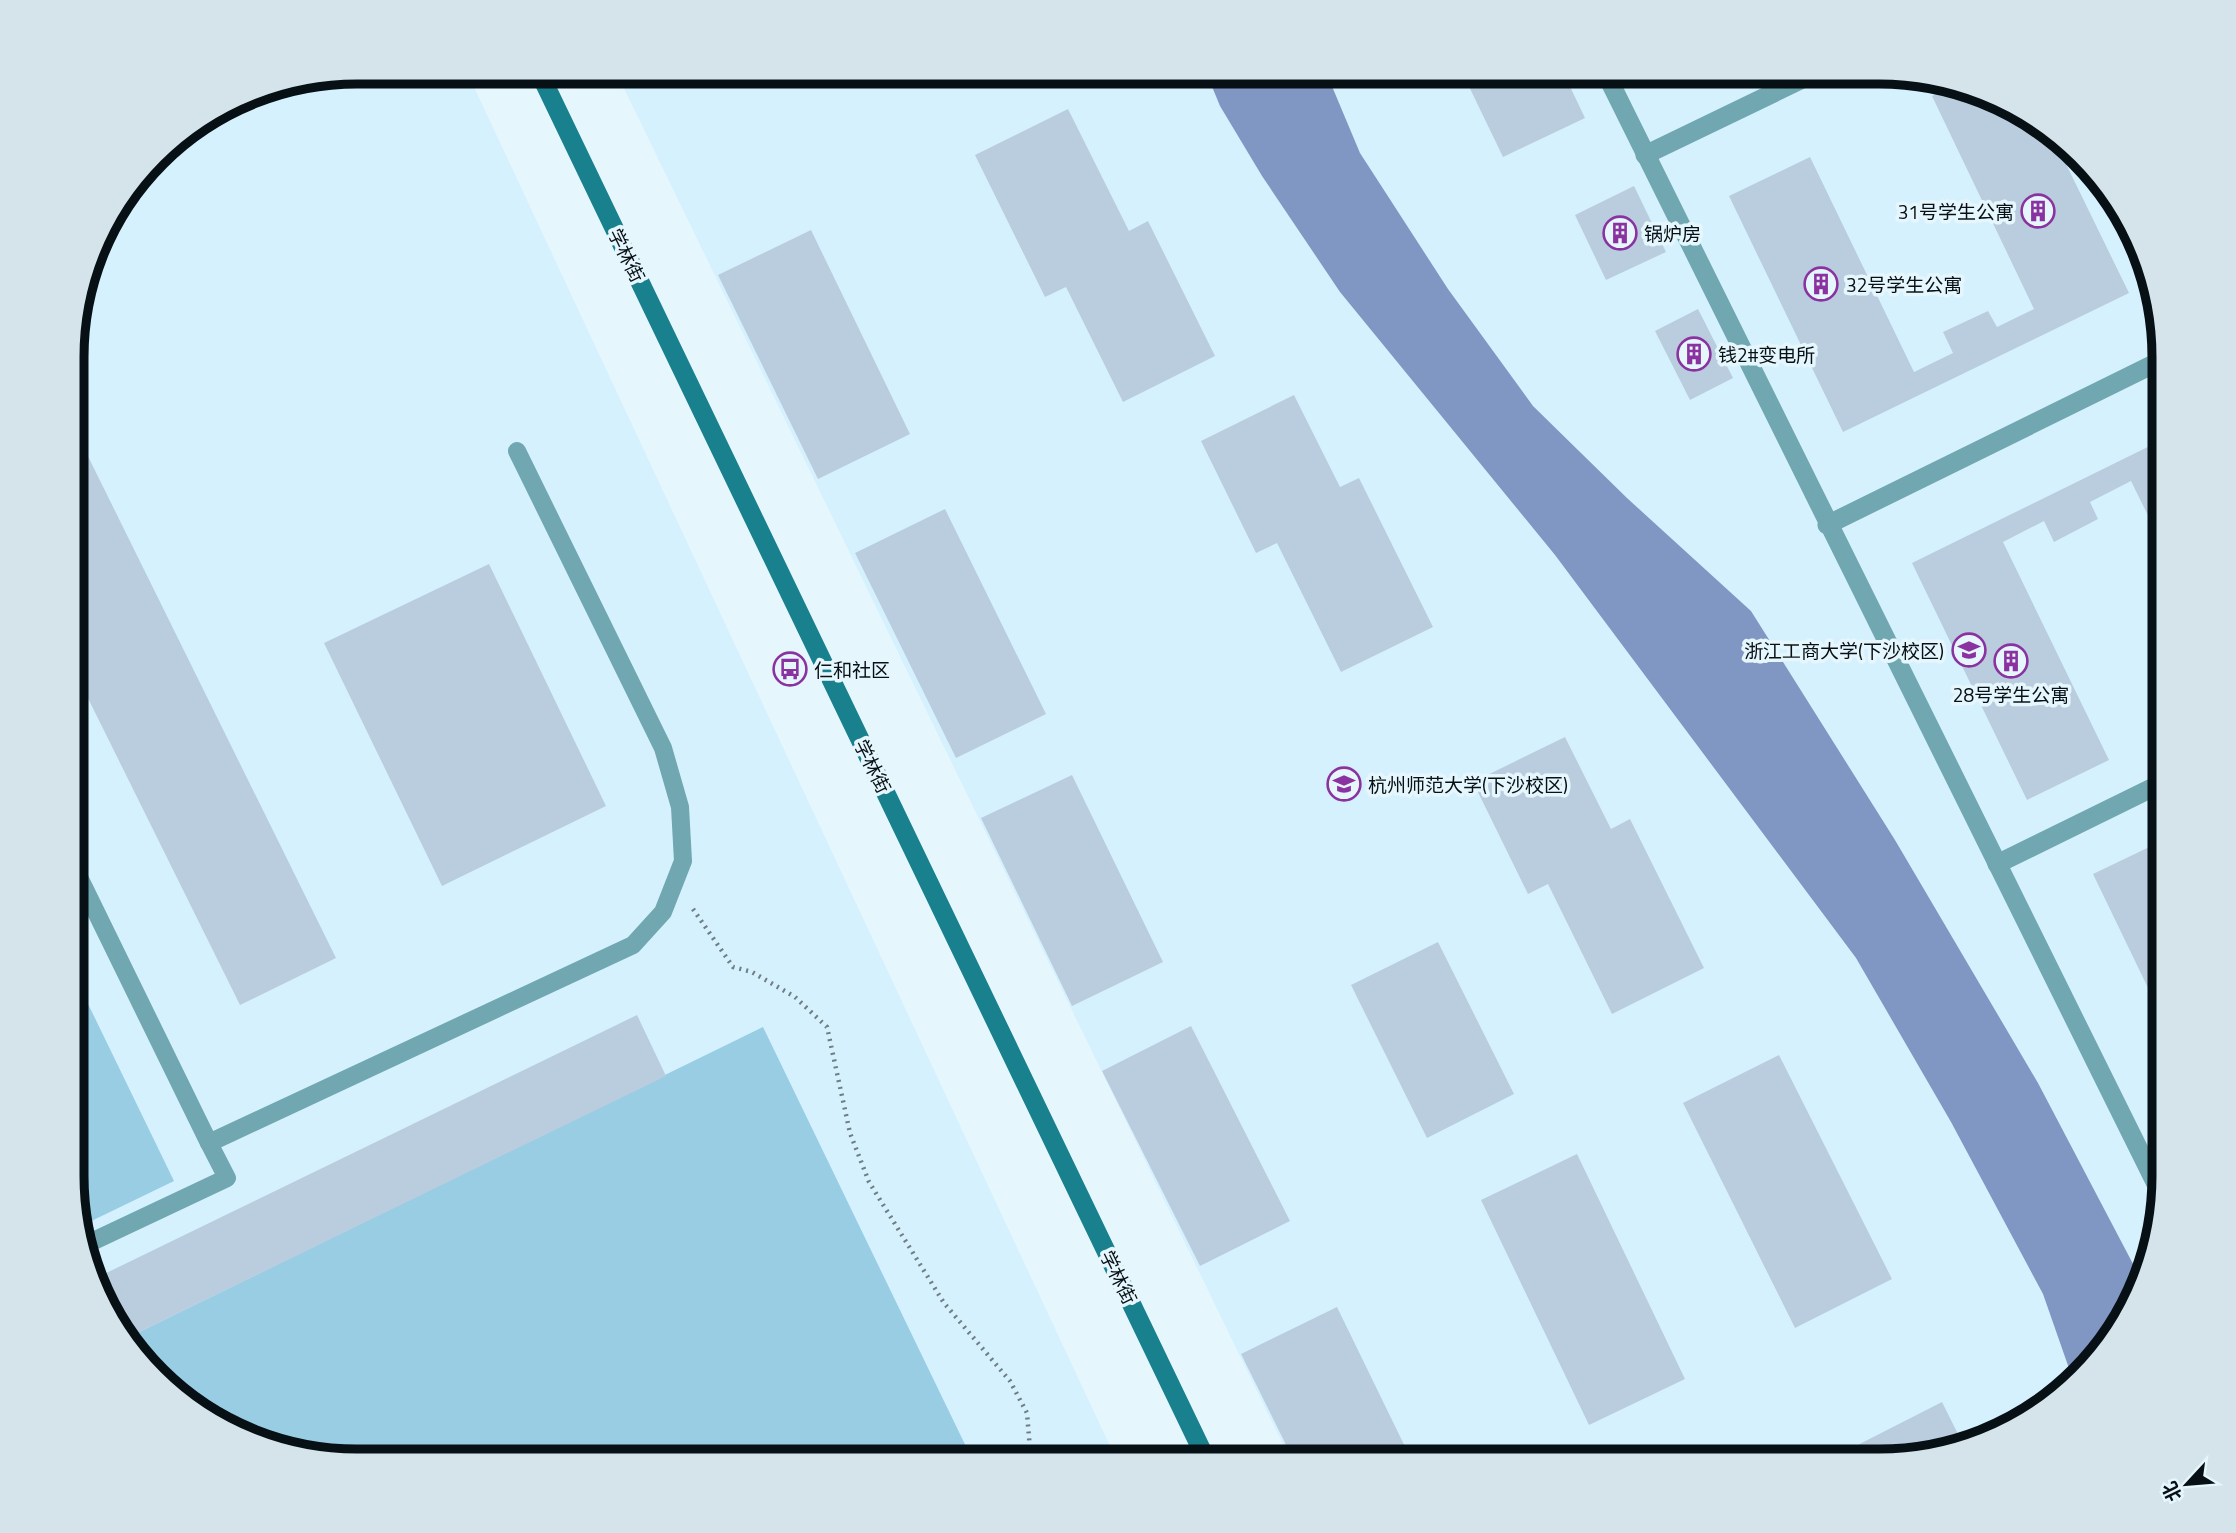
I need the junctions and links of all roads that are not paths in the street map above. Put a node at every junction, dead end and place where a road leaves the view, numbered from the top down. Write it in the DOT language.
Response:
graph roads {
  1 [pos="545,84"];
  2 [pos="1611,84"];
  3 [pos="1792,84"];
  4 [pos="1645,155"];
  5 [pos="2152,365"];
  6 [pos="517,451"];
  7 [pos="1827,525"];
  8 [pos="2152,788"];
  9 [pos="1997,864"];
  10 [pos="84,887"];
  11 [pos="209,1143"];
  12 [pos="2152,1176"];
  13 [pos="92,1242"];
  14 [pos="1201,1449"];
  1 -- 14 [label="main road, 学林街"];
  2 -- 4 [label="street"];
  3 -- 4 [label="street"];
  4 -- 7 [label="street"];
  5 -- 7 [label="street"];
  6 -- 11 [label="lane"];
  7 -- 9 [label="street"];
  8 -- 9 [label="street"];
  9 -- 12 [label="street"];
  10 -- 11 [label="lane"];
  11 -- 13 [label="lane"];
}
